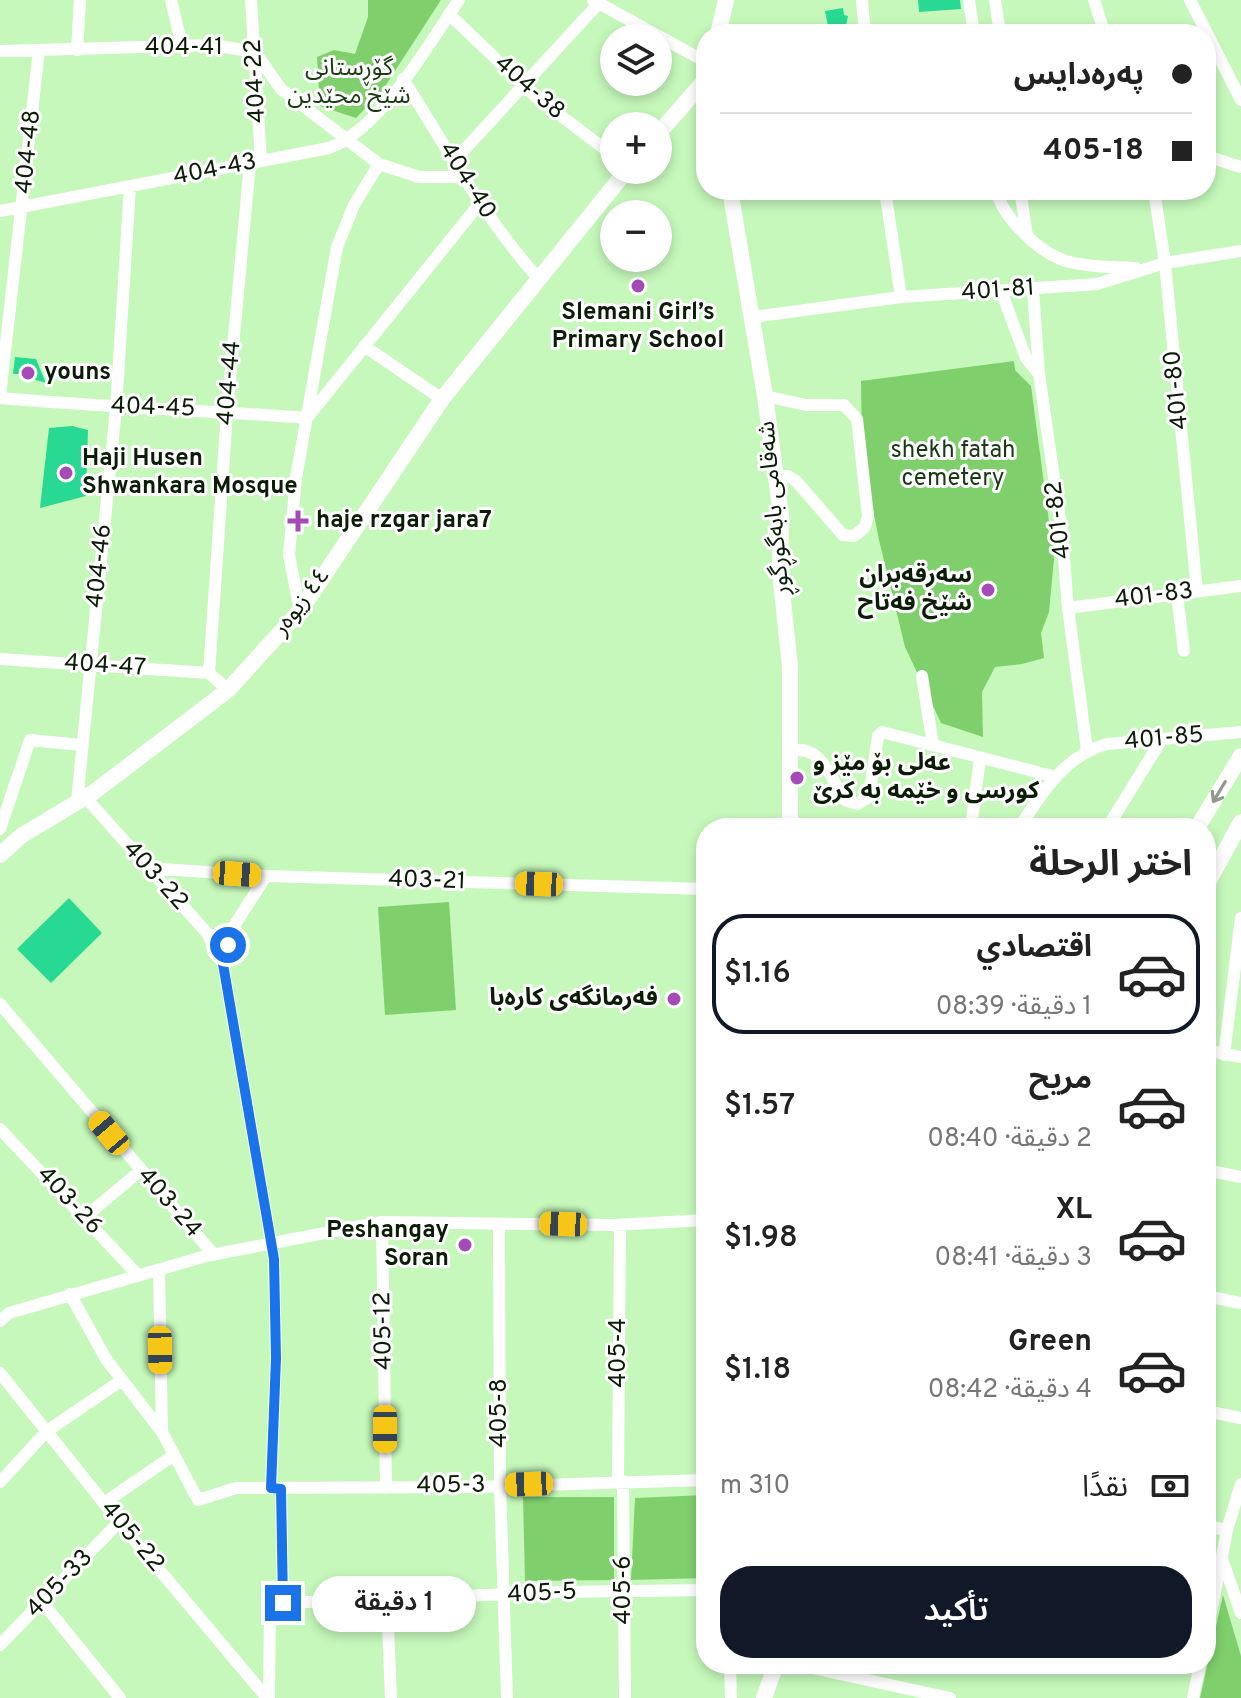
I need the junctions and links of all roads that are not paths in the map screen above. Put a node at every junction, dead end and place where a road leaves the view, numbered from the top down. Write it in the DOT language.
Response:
graph roads {
  1 [pos="80,0"];
  2 [pos="171,0"];
  3 [pos="251,0"];
  4 [pos="459,0"];
  5 [pos="726,0"];
  6 [pos="862,0"];
  7 [pos="969,0"];
  8 [pos="995,0"];
  9 [pos="1094,0"];
  10 [pos="1190,0"];
  11 [pos="596,2"];
  12 [pos="449,14"];
  13 [pos="720,24"];
  14 [pos="864,24"];
  15 [pos="973,24"];
  16 [pos="999,24"];
  17 [pos="1102,24"];
  18 [pos="1202,24"];
  19 [pos="182,46"];
  20 [pos="39,50"];
  21 [pos="77,50"];
  22 [pos="0,51"];
  23 [pos="1216,51"];
  24 [pos="255,52"];
  25 [pos="696,57"];
  26 [pos="403,79"];
  27 [pos="524,86"];
  28 [pos="696,90"];
  29 [pos="1241,100"];
  30 [pos="672,118"];
  31 [pos="349,141"];
  32 [pos="600,145"];
  33 [pos="1216,159"];
  34 [pos="455,160"];
  35 [pos="255,162"];
  36 [pos="379,164"];
  37 [pos="1241,167"];
  38 [pos="465,177"];
  39 [pos="615,184"];
  40 [pos="130,186"];
  41 [pos="732,200"];
  42 [pos="886,200"];
  43 [pos="999,200"];
  44 [pos="1022,200"];
  45 [pos="1156,200"];
  46 [pos="480,203"];
  47 [pos="23,207"];
  48 [pos="0,211"];
  49 [pos="1027,236"];
  50 [pos="1241,251"];
  51 [pos="1165,263"];
  52 [pos="1146,269"];
  53 [pos="538,278"];
  54 [pos="1033,289"];
  55 [pos="1001,291"];
  56 [pos="901,297"];
  57 [pos="753,317"];
  58 [pos="364,346"];
  59 [pos="1039,374"];
  60 [pos="765,396"];
  61 [pos="0,397"];
  62 [pos="442,399"];
  63 [pos="116,408"];
  64 [pos="227,412"];
  65 [pos="307,418"];
  66 [pos="776,477"];
  67 [pos="1241,586"];
  68 [pos="1197,591"];
  69 [pos="1177,594"];
  70 [pos="1068,608"];
  71 [pos="300,611"];
  72 [pos="1184,651"];
  73 [pos="0,659"];
  74 [pos="90,664"];
  75 [pos="209,673"];
  76 [pos="922,676"];
  77 [pos="228,690"];
  78 [pos="1241,732"];
  79 [pos="1162,739"];
  80 [pos="82,745"];
  81 [pos="933,745"];
  82 [pos="1087,750"];
  83 [pos="789,751"];
  84 [pos="1241,756"];
  85 [pos="980,758"];
  86 [pos="1056,777"];
  87 [pos="81,799"];
  88 [pos="790,818"];
  89 [pos="972,818"];
  90 [pos="1026,818"];
  91 [pos="1113,818"];
  92 [pos="1203,818"];
  93 [pos="1241,822"];
  94 [pos="0,829"];
  95 [pos="0,855"];
  96 [pos="1216,863"];
  97 [pos="147,868"];
  98 [pos="266,876"];
  99 [pos="696,889"];
  100 [pos="1241,918"];
  101 [pos="223,964"];
  102 [pos="0,1004"];
  103 [pos="1216,1053"];
  104 [pos="1224,1055"];
  105 [pos="1241,1057"];
  106 [pos="0,1129"];
  107 [pos="141,1170"];
  108 [pos="1216,1172"];
  109 [pos="1241,1177"];
  110 [pos="84,1218"];
  111 [pos="696,1221"];
  112 [pos="382,1222"];
  113 [pos="499,1224"];
  114 [pos="620,1225"];
  115 [pos="270,1242"];
  116 [pos="214,1255"];
  117 [pos="159,1269"];
  118 [pos="137,1274"];
  119 [pos="70,1294"];
  120 [pos="1216,1298"];
  121 [pos="1241,1303"];
  122 [pos="3,1312"];
  123 [pos="0,1373"];
  124 [pos="122,1380"];
  125 [pos="1216,1413"];
  126 [pos="1241,1418"];
  127 [pos="47,1431"];
  128 [pos="162,1432"];
  129 [pos="174,1455"];
  130 [pos="696,1480"];
  131 [pos="621,1481"];
  132 [pos="0,1482"];
  133 [pos="1241,1484"];
  134 [pos="500,1485"];
  135 [pos="276,1488"];
  136 [pos="386,1488"];
  137 [pos="104,1503"];
  138 [pos="119,1522"];
  139 [pos="1216,1528"];
  140 [pos="1227,1530"];
  141 [pos="1221,1557"];
  142 [pos="1216,1584"];
  143 [pos="696,1590"];
  144 [pos="623,1591"];
  145 [pos="505,1595"];
  146 [pos="387,1600"];
  147 [pos="43,1603"];
  148 [pos="283,1603"];
  149 [pos="1241,1613"];
  150 [pos="0,1645"];
  151 [pos="730,1674"];
  152 [pos="772,1674"];
  153 [pos="840,1674"];
  154 [pos="1198,1674"];
  155 [pos="116,1697"];
  156 [pos="268,1698"];
  157 [pos="391,1698"];
  158 [pos="507,1698"];
  159 [pos="625,1698"];
  160 [pos="731,1698"];
  161 [pos="764,1698"];
  162 [pos="950,1698"];
  163 [pos="1193,1698"];
  1 -- 21 [label="street"];
  2 -- 19 [label="street"];
  3 -- 24 [label="street, 404-22"];
  4 -- 12 [label="street, 404-43"];
  5 -- 13 [label="street"];
  6 -- 14 [label="street"];
  7 -- 15 [label="street"];
  8 -- 16 [label="street"];
  9 -- 17 [label="street"];
  10 -- 18 [label="street"];
  11 -- 25 [label="street"];
  11 -- 27 [label="street"];
  12 -- 26 [label="street, 404-43"];
  12 -- 27 [label="street, 404-38"];
  19 -- 21 [label="street, 404-41"];
  19 -- 24 [label="street, 404-41"];
  20 -- 21 [label="street, 404-41"];
  20 -- 22 [label="street, 404-41"];
  20 -- 47 [label="street, 404-48"];
  23 -- 29 [label="street"];
  24 -- 31 [label="street, 404-41"];
  24 -- 35 [label="street, 404-22"];
  26 -- 31 [label="street, 404-43"];
  26 -- 34 [label="street, 404-40"];
  27 -- 32 [label="street, 404-38"];
  27 -- 34 [label="street"];
  28 -- 30 [label="street"];
  31 -- 35 [label="street, 404-43"];
  31 -- 36 [label="street, 404-41"];
  33 -- 37 [label="street"];
  34 -- 38 [label="street, 404-40"];
  35 -- 40 [label="street, 404-43"];
  35 -- 64 [label="street, 404-44"];
  36 -- 38 [label="street, 404-41"];
  36 -- 65 [label="street"];
  38 -- 46 [label="street, 404-40"];
  39 -- 53 [label="street, ٤٤ زیوەر"];
  40 -- 47 [label="street, 404-43"];
  40 -- 63 [label="street, 404-46"];
  41 -- 57 [label="street, شەقامی بابەگوڕگوڕ"];
  42 -- 56 [label="street"];
  43 -- 49 [label="street"];
  44 -- 49 [label="street"];
  45 -- 51 [label="street, 401-80"];
  46 -- 53 [label="street, 404-40"];
  46 -- 58 [label="street"];
  47 -- 48 [label="street, 404-43"];
  47 -- 61 [label="street, 404-48"];
  49 -- 52 [label="street"];
  50 -- 51 [label="street, 401-81"];
  51 -- 52 [label="street, 401-81"];
  51 -- 68 [label="street, 401-80"];
  52 -- 54 [label="street, 401-81"];
  53 -- 62 [label="street, ٤٤ زیوەر"];
  54 -- 55 [label="street, 401-81"];
  54 -- 59 [label="street, 401-82"];
  55 -- 56 [label="street, 401-81"];
  55 -- 59 [label="street"];
  56 -- 57 [label="street, 401-81"];
  57 -- 60 [label="street, شەقامی بابەگوڕگوڕ"];
  58 -- 62 [label="street"];
  58 -- 65 [label="street"];
  59 -- 70 [label="street, 401-82"];
  60 -- 66 [label="street, شەقامی بابەگوڕگوڕ"];
  60 -- 66 [label="street"];
  61 -- 63 [label="street, 404-45"];
  62 -- 71 [label="street, ٤٤ زیوەر"];
  63 -- 64 [label="street, 404-45"];
  63 -- 74 [label="street, 404-46"];
  64 -- 65 [label="street, 404-45"];
  64 -- 75 [label="street, 404-44"];
  65 -- 71 [label="street"];
  66 -- 83 [label="street, شەقامی بابەگوڕگوڕ"];
  67 -- 68 [label="street, 401-83"];
  68 -- 69 [label="street, 401-83"];
  69 -- 70 [label="street, 401-83"];
  69 -- 72 [label="street"];
  70 -- 82 [label="street, 401-82"];
  71 -- 77 [label="street, ٤٤ زیوەر"];
  73 -- 74 [label="street, 404-47"];
  74 -- 75 [label="street, 404-47"];
  74 -- 80 [label="street, 404-46"];
  75 -- 77 [label="street"];
  76 -- 81 [label="street"];
  77 -- 87 [label="street, ٤٤ زیوەر"];
  78 -- 79 [label="street, 401-85"];
  79 -- 82 [label="street, 401-85"];
  79 -- 91 [label="street"];
  80 -- 87 [label="street, 404-46"];
  80 -- 94 [label="street"];
  81 -- 83 [label="street"];
  81 -- 85 [label="street"];
  82 -- 86 [label="street"];
  83 -- 88 [label="street, شەقامی بابەگوڕگوڕ"];
  84 -- 92 [label="street, one-way"];
  85 -- 86 [label="street"];
  85 -- 89 [label="street"];
  86 -- 90 [label="street"];
  87 -- 95 [label="street, ٤٤ زیوەر"];
  87 -- 97 [label="street, 403-22"];
  93 -- 96 [label="street"];
  97 -- 98 [label="street, 403-21"];
  97 -- 101 [label="street, 403-22"];
  98 -- 99 [label="street, 403-21"];
  98 -- 101 [label="street"];
  100 -- 104 [label="street"];
  101 -- 115 [label="street, 403-22"];
  102 -- 107 [label="street, 403-24"];
  103 -- 104 [label="street"];
  104 -- 105 [label="street"];
  106 -- 110 [label="street, 403-26"];
  107 -- 110 [label="street"];
  107 -- 116 [label="street, 403-24"];
  108 -- 109 [label="street"];
  110 -- 118 [label="street, 403-26"];
  111 -- 114 [label="street"];
  112 -- 113 [label="street"];
  112 -- 115 [label="street"];
  112 -- 136 [label="street, 405-12"];
  113 -- 114 [label="street"];
  113 -- 134 [label="street, 405-8"];
  114 -- 131 [label="street, 405-4"];
  115 -- 116 [label="street"];
  115 -- 135 [label="street, 403-22"];
  116 -- 117 [label="street"];
  117 -- 118 [label="street"];
  117 -- 128 [label="street"];
  118 -- 119 [label="street"];
  119 -- 122 [label="street"];
  119 -- 124 [label="street"];
  120 -- 121 [label="street"];
  123 -- 127 [label="street, 405-22"];
  124 -- 127 [label="street"];
  124 -- 128 [label="street"];
  125 -- 126 [label="street"];
  127 -- 132 [label="street"];
  127 -- 137 [label="street, 405-22"];
  128 -- 129 [label="street"];
  129 -- 135 [label="street, 405-3"];
  129 -- 137 [label="street"];
  130 -- 131 [label="street, 405-3"];
  131 -- 134 [label="street, 405-3"];
  131 -- 144 [label="street, 405-6"];
  133 -- 140 [label="street"];
  134 -- 136 [label="street, 405-3"];
  134 -- 145 [label="street, 405-8"];
  135 -- 136 [label="street, 405-3"];
  135 -- 148 [label="street, 403-22"];
  137 -- 138 [label="street, 405-22"];
  138 -- 147 [label="street, 405-33"];
  138 -- 156 [label="street, 405-22"];
  139 -- 140 [label="street"];
  140 -- 141 [label="street"];
  141 -- 142 [label="street"];
  141 -- 149 [label="street"];
  143 -- 144 [label="street, 405-5"];
  144 -- 145 [label="street, 405-5"];
  144 -- 159 [label="street, 405-6"];
  145 -- 146 [label="street, 405-5"];
  145 -- 158 [label="street, 405-8"];
  146 -- 148 [label="street, 405-5"];
  146 -- 157 [label="street"];
  147 -- 150 [label="street, 405-33"];
  147 -- 155 [label="street"];
  148 -- 156 [label="street"];
  151 -- 160 [label="street"];
  152 -- 161 [label="street"];
  153 -- 162 [label="street"];
  154 -- 163 [label="street"];
}
